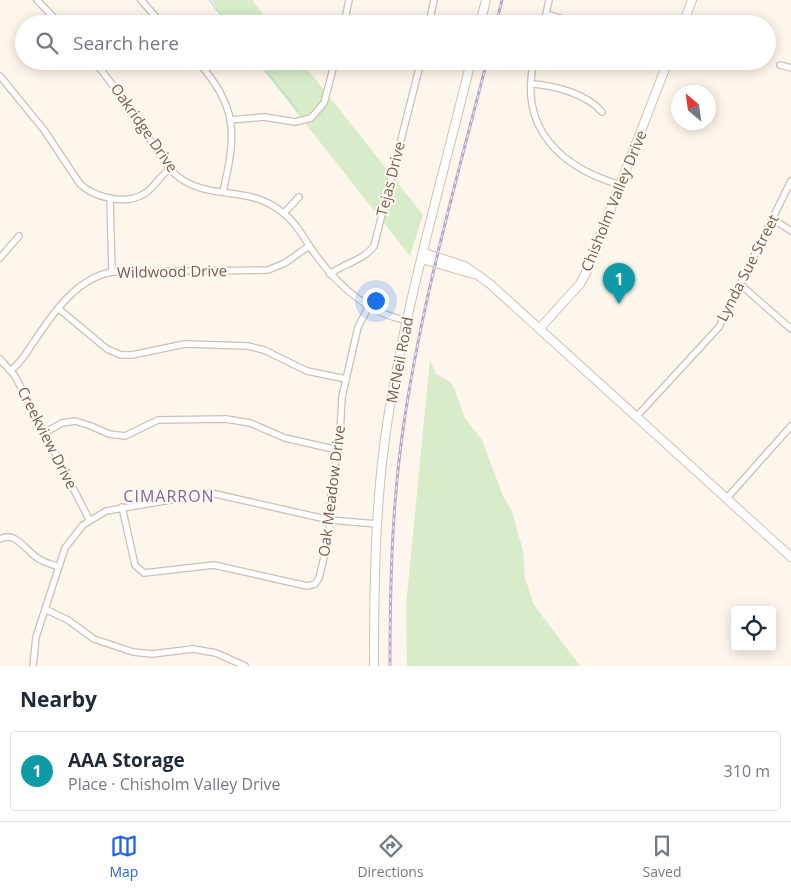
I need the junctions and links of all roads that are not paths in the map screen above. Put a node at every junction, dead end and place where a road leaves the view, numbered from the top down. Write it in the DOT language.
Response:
graph roads {
  1 [pos="37,0"];
  2 [pos="141,0"];
  3 [pos="349,0"];
  4 [pos="434,0"];
  5 [pos="486,0"];
  6 [pos="549,0"];
  7 [pos="692,0"];
  8 [pos="546,14"];
  9 [pos="51,15"];
  10 [pos="154,15"];
  11 [pos="346,15"];
  12 [pos="431,15"];
  13 [pos="482,15"];
  14 [pos="549,15"];
  15 [pos="686,15"];
  16 [pos="780,65"];
  17 [pos="791,68"];
  18 [pos="101,70"];
  19 [pos="204,70"];
  20 [pos="333,70"];
  21 [pos="419,70"];
  22 [pos="469,70"];
  23 [pos="533,70"];
  24 [pos="665,70"];
  25 [pos="0,76"];
  26 [pos="531,84"];
  27 [pos="602,112"];
  28 [pos="230,120"];
  29 [pos="170,169"];
  30 [pos="791,181"];
  31 [pos="620,186"];
  32 [pos="223,192"];
  33 [pos="299,197"];
  34 [pos="110,198"];
  35 [pos="284,213"];
  36 [pos="773,219"];
  37 [pos="791,231"];
  38 [pos="19,236"];
  39 [pos="309,246"];
  40 [pos="423,256"];
  41 [pos="0,258"];
  42 [pos="112,272"];
  43 [pos="330,274"];
  44 [pos="741,285"];
  45 [pos="369,306"];
  46 [pos="59,309"];
  47 [pos="408,321"];
  48 [pos="540,328"];
  49 [pos="791,329"];
  50 [pos="0,359"];
  51 [pos="11,370"];
  52 [pos="346,379"];
  53 [pos="637,416"];
  54 [pos="791,426"];
  55 [pos="44,433"];
  56 [pos="338,450"];
  57 [pos="728,498"];
  58 [pos="122,507"];
  59 [pos="89,520"];
  60 [pos="330,520"];
  61 [pos="377,524"];
  62 [pos="0,539"];
  63 [pos="791,557"];
  64 [pos="58,567"];
  65 [pos="45,609"];
  66 [pos="33,666"];
  67 [pos="246,666"];
  68 [pos="374,666"];
  1 -- 9 [label="street"];
  2 -- 10 [label="street"];
  3 -- 11 [label="street"];
  4 -- 12 [label="street"];
  5 -- 13 [label="main road"];
  6 -- 8 [label="street"];
  7 -- 15 [label="main road"];
  8 -- 14 [label="street"];
  16 -- 17 [label="street"];
  18 -- 29 [label="street, Oakridge Drive"];
  19 -- 28 [label="street"];
  20 -- 28 [label="street"];
  21 -- 43 [label="street, Tejas Drive"];
  22 -- 40 [label="main road, McNeil Road"];
  23 -- 26 [label="street"];
  24 -- 31 [label="main road, Chisholm Valley Drive"];
  25 -- 34 [label="street"];
  26 -- 27 [label="street"];
  26 -- 31 [label="street"];
  28 -- 32 [label="street"];
  29 -- 32 [label="street, Oakridge Drive"];
  29 -- 34 [label="street"];
  30 -- 36 [label="street, Lynda Sue Street"];
  31 -- 48 [label="main road, Chisholm Valley Drive"];
  32 -- 35 [label="street, Oakridge Drive"];
  33 -- 35 [label="street"];
  34 -- 42 [label="street"];
  35 -- 39 [label="street, Oakridge Drive"];
  36 -- 37 [label="street"];
  36 -- 44 [label="street, Lynda Sue Street"];
  38 -- 41 [label="street"];
  39 -- 42 [label="street, Wildwood Drive"];
  39 -- 43 [label="street, Oakridge Drive"];
  40 -- 47 [label="main road, McNeil Road"];
  40 -- 48 [label="main road"];
  42 -- 46 [label="street, Wildwood Drive"];
  43 -- 45 [label="street, Oakridge Drive"];
  44 -- 49 [label="street"];
  44 -- 53 [label="street, Lynda Sue Street"];
  45 -- 47 [label="street, Oakridge Drive"];
  45 -- 52 [label="street, Oak Meadow Drive"];
  46 -- 51 [label="street, Wildwood Drive"];
  46 -- 52 [label="street"];
  47 -- 61 [label="main road, McNeil Road"];
  48 -- 53 [label="main road"];
  50 -- 51 [label="street, Creekview Drive"];
  51 -- 55 [label="street, Creekview Drive"];
  52 -- 56 [label="street, Oak Meadow Drive"];
  53 -- 57 [label="main road"];
  54 -- 57 [label="street"];
  55 -- 56 [label="street"];
  55 -- 59 [label="street, Creekview Drive"];
  56 -- 60 [label="street, Oak Meadow Drive"];
  57 -- 63 [label="main road"];
  58 -- 59 [label="street"];
  58 -- 60 [label="street"];
  58 -- 60 [label="street, Oak Meadow Drive"];
  59 -- 64 [label="street"];
  60 -- 61 [label="street"];
  61 -- 68 [label="main road, McNeil Road"];
  62 -- 64 [label="street"];
  64 -- 65 [label="street"];
  65 -- 66 [label="street"];
  65 -- 67 [label="street"];
}
